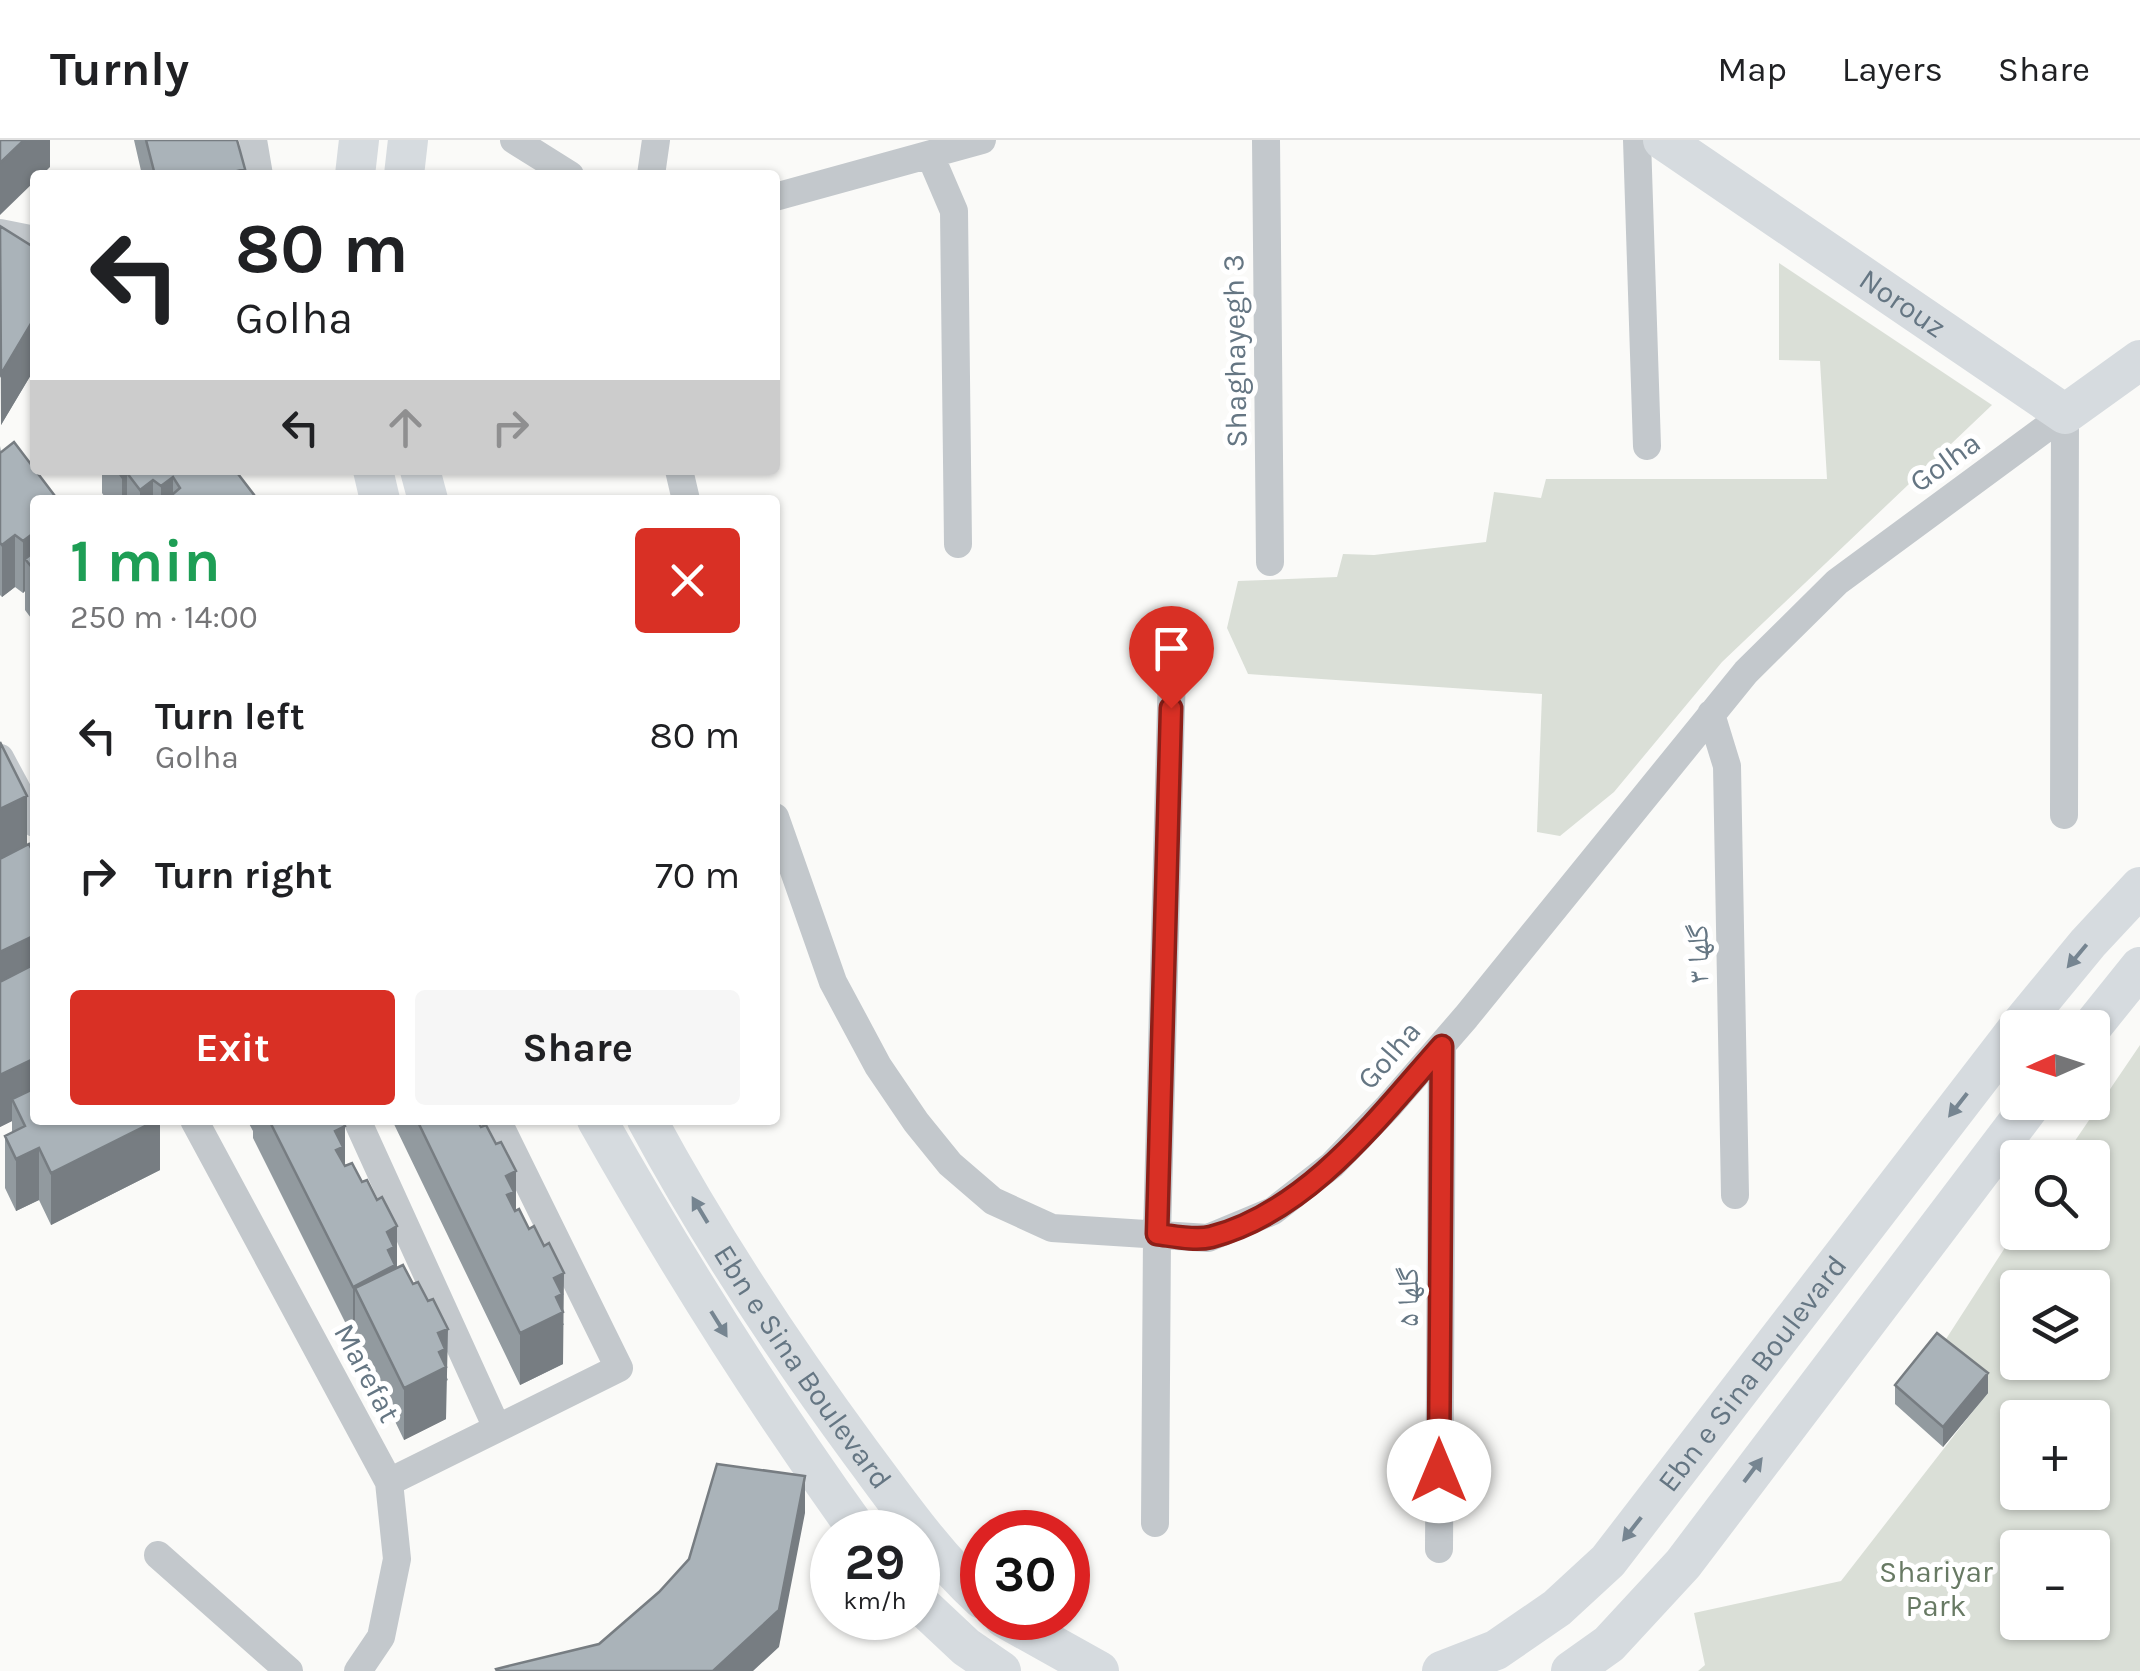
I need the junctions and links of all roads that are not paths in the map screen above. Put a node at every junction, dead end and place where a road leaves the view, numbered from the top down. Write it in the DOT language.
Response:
graph roads {
  1 [pos="253,140"];
  2 [pos="359,140"];
  3 [pos="408,140"];
  4 [pos="514,140"];
  5 [pos="656,140"];
  6 [pos="982,140"];
  7 [pos="1266,140"];
  8 [pos="1637,140"];
  9 [pos="1663,140"];
  10 [pos="930,155"];
  11 [pos="259,170"];
  12 [pos="355,170"];
  13 [pos="405,170"];
  14 [pos="562,170"];
  15 [pos="652,170"];
  16 [pos="780,196"];
  17 [pos="0,233"];
  18 [pos="30,239"];
  19 [pos="2140,360"];
  20 [pos="2065,414"];
  21 [pos="1647,446"];
  22 [pos="958,544"];
  23 [pos="1270,562"];
  24 [pos="1172,670"];
  25 [pos="1711,714"];
  26 [pos="0,758"];
  27 [pos="30,815"];
  28 [pos="2064,815"];
  29 [pos="780,831"];
  30 [pos="2140,887"];
  31 [pos="2140,967"];
  32 [pos="2033,1010"];
  33 [pos="2105,1010"];
  34 [pos="1442,1046"];
  35 [pos="2000,1051"];
  36 [pos="2019,1120"];
  37 [pos="197,1125"];
  38 [pos="360,1125"];
  39 [pos="499,1125"];
  40 [pos="600,1125"];
  41 [pos="650,1125"];
  42 [pos="1735,1195"];
  43 [pos="1157,1234"];
  44 [pos="498,1428"];
  45 [pos="389,1482"];
  46 [pos="843,1510"];
  47 [pos="1155,1523"];
  48 [pos="1438,1549"];
  49 [pos="158,1555"];
  50 [pos="960,1579"];
  51 [pos="940,1623"];
  52 [pos="1043,1640"];
  53 [pos="289,1671"];
  54 [pos="358,1671"];
  55 [pos="1001,1671"];
  56 [pos="1099,1671"];
  57 [pos="1442,1671"];
  58 [pos="1571,1671"];
  1 -- 11 [label="street"];
  2 -- 12 [label="main road"];
  3 -- 13 [label="main road"];
  4 -- 14 [label="street"];
  5 -- 15 [label="street"];
  6 -- 10 [label="street"];
  7 -- 23 [label="street, Shaghayegh 3"];
  8 -- 21 [label="street"];
  9 -- 20 [label="main road, Norouz"];
  10 -- 16 [label="street"];
  10 -- 22 [label="street"];
  17 -- 18 [label="street"];
  19 -- 20 [label="main road"];
  20 -- 25 [label="street, Golha"];
  20 -- 28 [label="street"];
  24 -- 43 [label="street"];
  25 -- 34 [label="street, Golha"];
  25 -- 42 [label="street, گلها ۳"];
  26 -- 27 [label="street"];
  29 -- 43 [label="street, Golha"];
  30 -- 32 [label="main road, Ebn e Sina Boulevard, one-way"];
  31 -- 33 [label="main road"];
  34 -- 43 [label="street, Golha"];
  34 -- 48 [label="street, گلها ۵"];
  35 -- 57 [label="main road, Ebn e Sina Boulevard, one-way"];
  58 -- 36 [label="main road, Ebn e Sina Boulevard, one-way"];
  37 -- 45 [label="street, Marefat"];
  38 -- 44 [label="street"];
  39 -- 44 [label="street"];
  40 -- 46 [label="main road, Ebn e Sina Boulevard, one-way"];
  50 -- 41 [label="main road, Ebn e Sina Boulevard, one-way"];
  43 -- 47 [label="street"];
  44 -- 45 [label="street"];
  45 -- 54 [label="street, Marefat"];
  49 -- 53 [label="street"];
  51 -- 55 [label="main road"];
  52 -- 56 [label="main road"];
}
